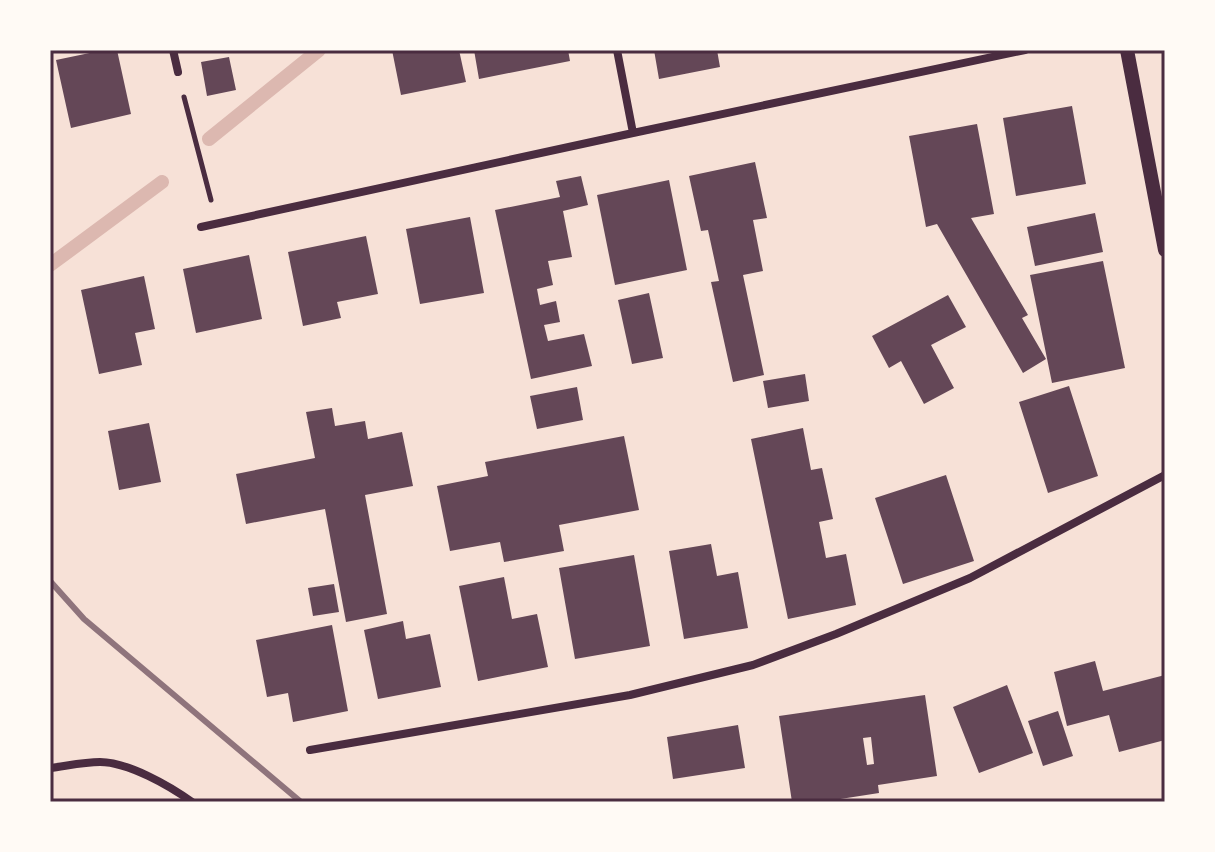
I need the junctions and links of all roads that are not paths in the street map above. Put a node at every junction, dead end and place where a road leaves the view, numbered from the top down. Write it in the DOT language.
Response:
graph roads {
  1 [pos="173,50"];
  2 [pos="617,50"];
  3 [pos="1025,50"];
  4 [pos="1127,50"];
  5 [pos="178,72"];
  6 [pos="633,133"];
  7 [pos="201,227"];
  8 [pos="1165,250"];
  9 [pos="1165,475"];
  10 [pos="310,750"];
  11 [pos="50,768"];
  12 [pos="192,802"];
  1 -- 5 [label="street"];
  2 -- 6 [label="street"];
  3 -- 6 [label="street"];
  4 -- 8 [label="street"];
  6 -- 7 [label="street"];
  9 -- 10 [label="street"];
  11 -- 12 [label="street"];
}
